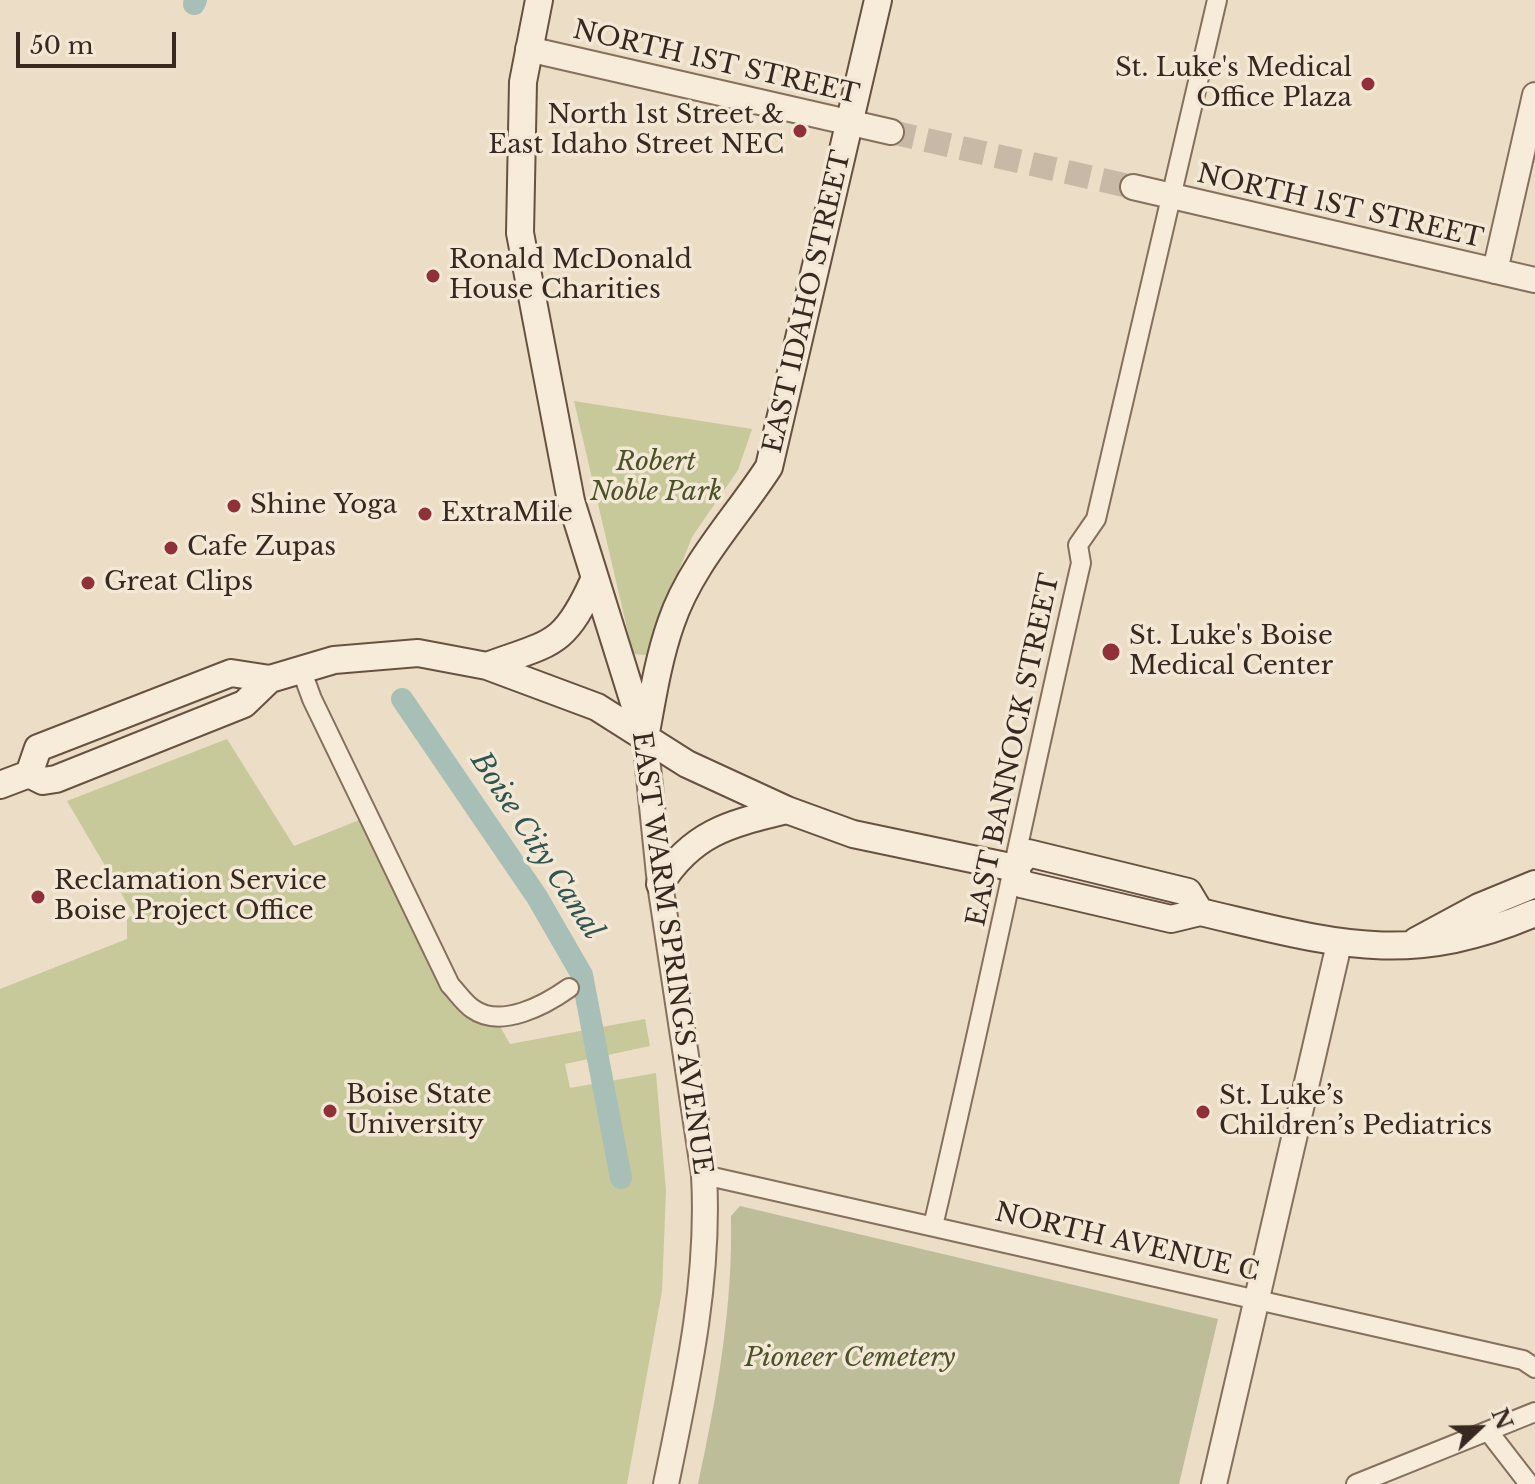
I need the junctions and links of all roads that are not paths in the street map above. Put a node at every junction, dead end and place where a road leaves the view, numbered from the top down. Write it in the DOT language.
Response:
graph roads {
  1 [pos="539,0"];
  2 [pos="878,0"];
  3 [pos="1217,0"];
  4 [pos="528,49"];
  5 [pos="1535,95"];
  6 [pos="850,123"];
  7 [pos="891,132"];
  8 [pos="1133,187"];
  9 [pos="1172,197"];
  10 [pos="1495,271"];
  11 [pos="1535,280"];
  12 [pos="594,580"];
  13 [pos="487,666"];
  14 [pos="301,669"];
  15 [pos="270,679"];
  16 [pos="98,723"];
  17 [pos="185,728"];
  18 [pos="645,738"];
  19 [pos="29,774"];
  20 [pos="0,785"];
  21 [pos="787,810"];
  22 [pos="1015,868"];
  23 [pos="660,884"];
  24 [pos="1535,884"];
  25 [pos="1535,913"];
  26 [pos="1339,944"];
  27 [pos="1409,945"];
  28 [pos="569,988"];
  29 [pos="704,1175"];
  30 [pos="933,1226"];
  31 [pos="1256,1299"];
  32 [pos="1535,1368"];
  33 [pos="1535,1412"];
  34 [pos="1488,1431"];
  35 [pos="666,1484"];
  36 [pos="1214,1484"];
  37 [pos="1356,1484"];
  38 [pos="1529,1484"];
  1 -- 4 [label="main road, EAST WARM SPRINGS AVENUE"];
  2 -- 6 [label="main road, EAST IDAHO STREET"];
  3 -- 9 [label="street, EAST BANNOCK STREET"];
  4 -- 6 [label="street, NORTH 1ST STREET"];
  4 -- 12 [label="main road, EAST WARM SPRINGS AVENUE"];
  5 -- 10 [label="street"];
  6 -- 7 [label="street, NORTH 1ST STREET"];
  6 -- 18 [label="main road, EAST IDAHO STREET"];
  8 -- 9 [label="street, NORTH 1ST STREET"];
  9 -- 10 [label="street, NORTH 1ST STREET"];
  9 -- 22 [label="street, EAST BANNOCK STREET"];
  10 -- 11 [label="street, NORTH 1ST STREET"];
  12 -- 13 [label="main road"];
  12 -- 18 [label="main road, EAST WARM SPRINGS AVENUE"];
  13 -- 14 [label="main road"];
  13 -- 18 [label="main road"];
  14 -- 15 [label="main road"];
  14 -- 28 [label="street"];
  15 -- 16 [label="main road"];
  15 -- 17 [label="main road"];
  16 -- 17 [label="main road"];
  16 -- 19 [label="main road"];
  17 -- 19 [label="main road"];
  18 -- 21 [label="main road"];
  18 -- 23 [label="street, EAST WARM SPRINGS AVENUE"];
  19 -- 20 [label="main road"];
  21 -- 22 [label="main road"];
  21 -- 23 [label="main road"];
  22 -- 26 [label="main road"];
  22 -- 30 [label="street, EAST BANNOCK STREET"];
  23 -- 29 [label="street, EAST WARM SPRINGS AVENUE"];
  24 -- 27 [label="main road"];
  25 -- 27 [label="main road"];
  26 -- 27 [label="main road"];
  26 -- 31 [label="street"];
  29 -- 30 [label="street, NORTH AVENUE C"];
  29 -- 35 [label="street, EAST WARM SPRINGS AVENUE"];
  30 -- 31 [label="street, NORTH AVENUE C"];
  31 -- 32 [label="street, NORTH AVENUE C"];
  31 -- 36 [label="street"];
  33 -- 34 [label="street"];
  34 -- 37 [label="street"];
  34 -- 38 [label="street"];
}
